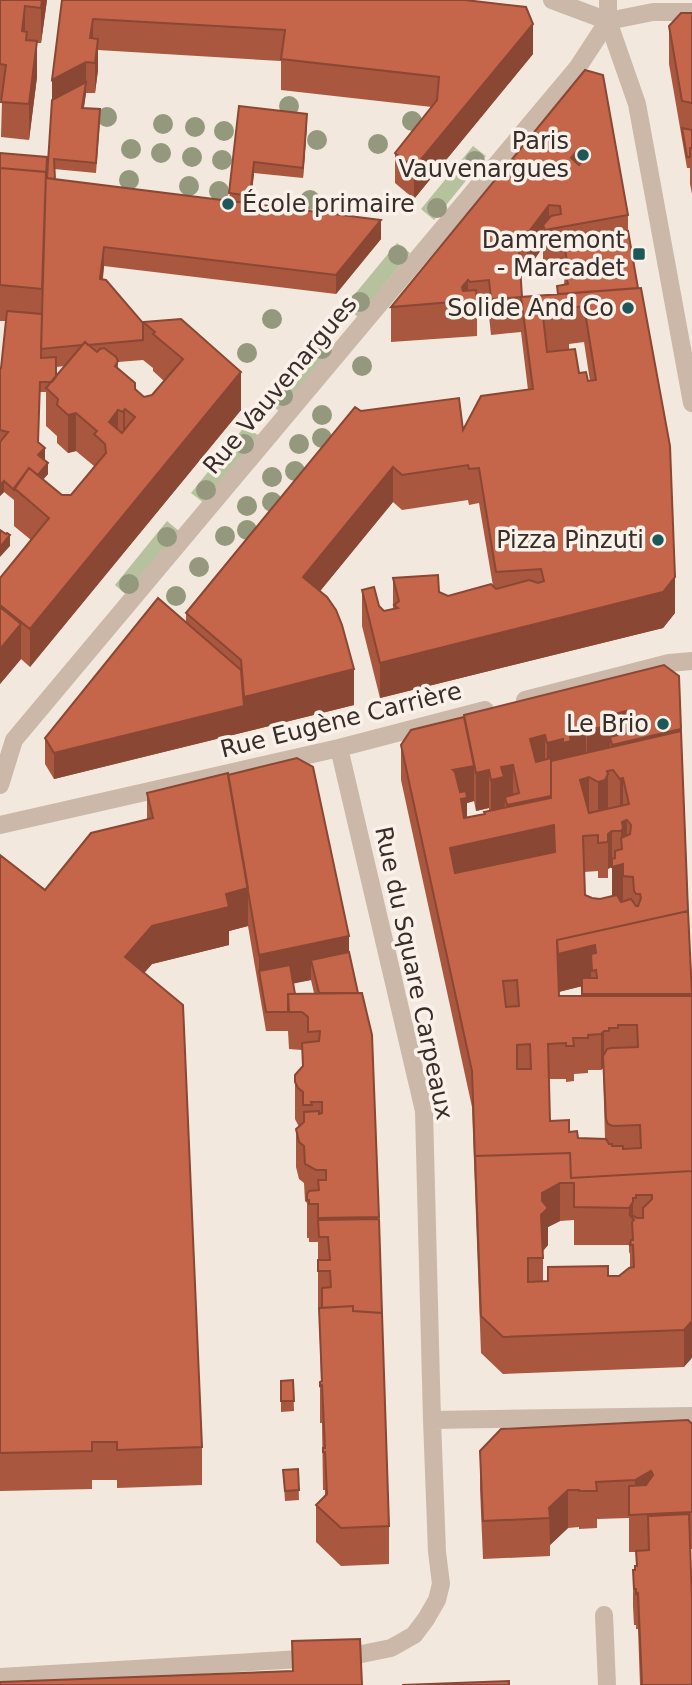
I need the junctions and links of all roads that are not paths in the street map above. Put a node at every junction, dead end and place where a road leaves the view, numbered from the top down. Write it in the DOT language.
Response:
graph roads {
  1 [pos="552,0"];
  2 [pos="608,0"];
  3 [pos="692,12"];
  4 [pos="608,21"];
  5 [pos="692,403"];
  6 [pos="692,661"];
  7 [pos="339,748"];
  8 [pos="0,785"];
  9 [pos="0,825"];
  10 [pos="692,1416"];
  11 [pos="432,1420"];
  12 [pos="604,1615"];
  13 [pos="0,1676"];
  14 [pos="607,1685"];
  1 -- 4 [label="street"];
  2 -- 4 [label="street"];
  3 -- 4 [label="street"];
  4 -- 5 [label="street"];
  4 -- 8 [label="street, Rue Vauvenargues"];
  6 -- 7 [label="street, Rue Eugène Carrière"];
  7 -- 9 [label="street, Rue Eugène Carrière"];
  7 -- 11 [label="street, Rue du Square Carpeaux"];
  10 -- 11 [label="street"];
  11 -- 13 [label="street, Rue du Square Carpeaux"];
  12 -- 14 [label="street"];
}
